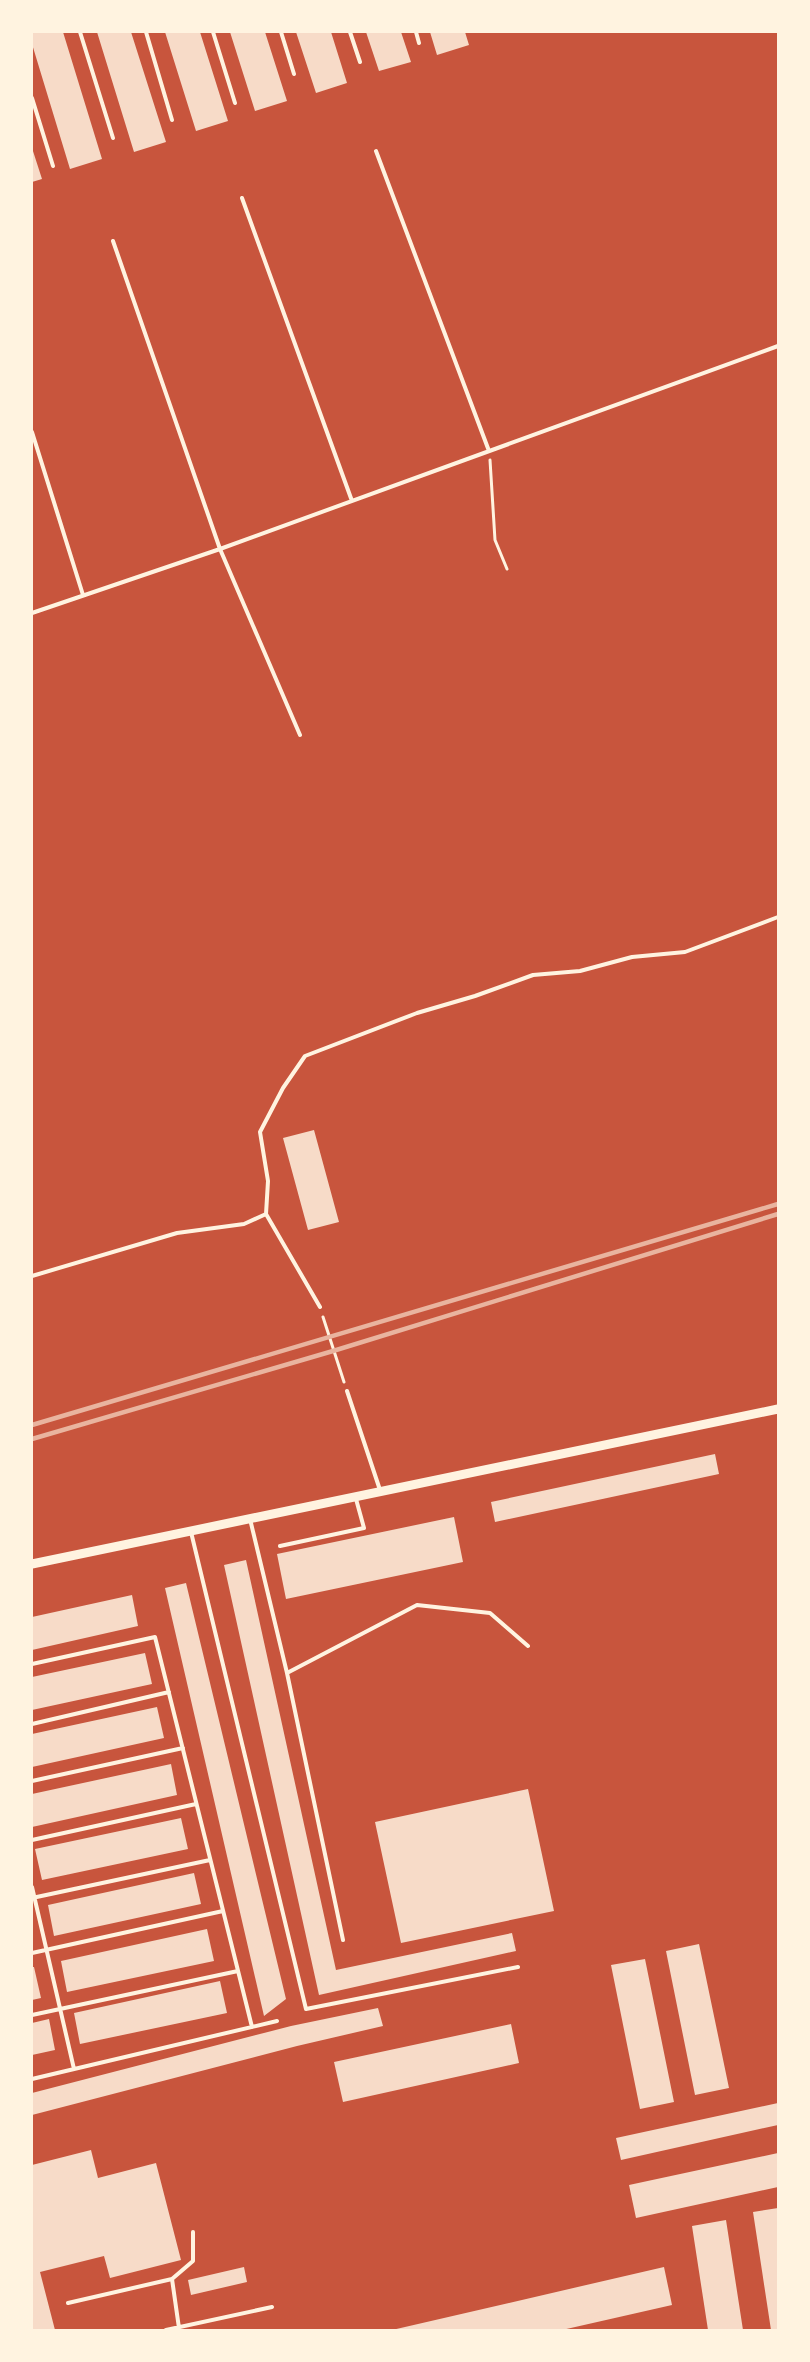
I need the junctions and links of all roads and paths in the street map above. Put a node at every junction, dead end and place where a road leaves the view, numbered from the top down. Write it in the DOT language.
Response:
graph roads {
  1 [pos="80,32"];
  2 [pos="146,32"];
  3 [pos="213,32"];
  4 [pos="281,32"];
  5 [pos="350,32"];
  6 [pos="416,32"];
  7 [pos="419,43"];
  8 [pos="360,62"];
  9 [pos="294,74"];
  10 [pos="32,98"];
  11 [pos="235,103"];
  12 [pos="172,120"];
  13 [pos="113,138"];
  14 [pos="376,151"];
  15 [pos="53,166"];
  16 [pos="242,198"];
  17 [pos="113,241"];
  18 [pos="778,346"];
  19 [pos="32,432"];
  20 [pos="489,451"];
  21 [pos="352,501"];
  22 [pos="220,549"];
  23 [pos="507,569"];
  24 [pos="83,595"];
  25 [pos="32,613"];
  26 [pos="300,735"];
  27 [pos="778,917"];
  28 [pos="266,1214"];
  29 [pos="32,1276"];
  30 [pos="320,1307"];
  31 [pos="347,1391"];
  32 [pos="778,1409"];
  33 [pos="380,1492"];
  34 [pos="356,1497"];
  35 [pos="250,1519"];
  36 [pos="191,1531"];
  37 [pos="280,1546"];
  38 [pos="32,1564"];
  39 [pos="528,1646"];
  40 [pos="32,1664"];
  41 [pos="287,1673"];
  42 [pos="169,1692"];
  43 [pos="32,1724"];
  44 [pos="183,1748"];
  45 [pos="32,1781"];
  46 [pos="196,1804"];
  47 [pos="32,1840"];
  48 [pos="210,1860"];
  49 [pos="32,1887"];
  50 [pos="33,1898"];
  51 [pos="223,1911"];
  52 [pos="343,1940"];
  53 [pos="46,1950"];
  54 [pos="32,1953"];
  55 [pos="518,1967"];
  56 [pos="238,1971"];
  57 [pos="60,2009"];
  58 [pos="32,2015"];
  59 [pos="277,2021"];
  60 [pos="252,2027"];
  61 [pos="74,2068"];
  62 [pos="32,2079"];
  63 [pos="194,2232"];
  64 [pos="172,2279"];
  65 [pos="68,2303"];
  66 [pos="272,2307"];
  67 [pos="179,2328"];
  68 [pos="166,2331"];
  1 -- 13 [label="lane"];
  2 -- 12 [label="lane"];
  3 -- 11 [label="lane"];
  4 -- 9 [label="lane"];
  5 -- 8 [label="lane"];
  6 -- 7 [label="lane"];
  10 -- 15 [label="lane"];
  14 -- 20 [label="lane"];
  16 -- 21 [label="lane"];
  17 -- 22 [label="lane"];
  18 -- 20 [label="lane"];
  19 -- 24 [label="lane"];
  20 -- 21 [label="lane"];
  20 -- 23 [label="path"];
  21 -- 22 [label="lane"];
  22 -- 24 [label="lane"];
  22 -- 26 [label="lane"];
  24 -- 25 [label="lane"];
  27 -- 28 [label="lane"];
  28 -- 29 [label="lane"];
  28 -- 30 [label="lane"];
  30 -- 31 [label="path"];
  31 -- 33 [label="lane"];
  32 -- 33 [label="street"];
  33 -- 34 [label="street"];
  34 -- 35 [label="street"];
  34 -- 37 [label="lane"];
  35 -- 36 [label="street"];
  35 -- 41 [label="lane"];
  36 -- 38 [label="street"];
  36 -- 55 [label="lane"];
  39 -- 41 [label="lane"];
  40 -- 42 [label="lane"];
  41 -- 52 [label="lane"];
  42 -- 43 [label="lane"];
  42 -- 44 [label="lane"];
  44 -- 45 [label="lane"];
  44 -- 46 [label="lane"];
  46 -- 47 [label="lane"];
  46 -- 48 [label="lane"];
  48 -- 50 [label="lane"];
  48 -- 51 [label="lane"];
  49 -- 50 [label="lane"];
  50 -- 53 [label="lane"];
  51 -- 53 [label="lane"];
  51 -- 56 [label="lane"];
  53 -- 54 [label="lane"];
  53 -- 57 [label="lane"];
  56 -- 57 [label="lane"];
  56 -- 60 [label="lane"];
  57 -- 58 [label="lane"];
  57 -- 61 [label="lane"];
  59 -- 60 [label="lane"];
  60 -- 61 [label="lane"];
  61 -- 62 [label="lane"];
  63 -- 64 [label="lane"];
  64 -- 65 [label="lane"];
  64 -- 67 [label="lane"];
  66 -- 67 [label="lane"];
  67 -- 68 [label="lane"];
}
